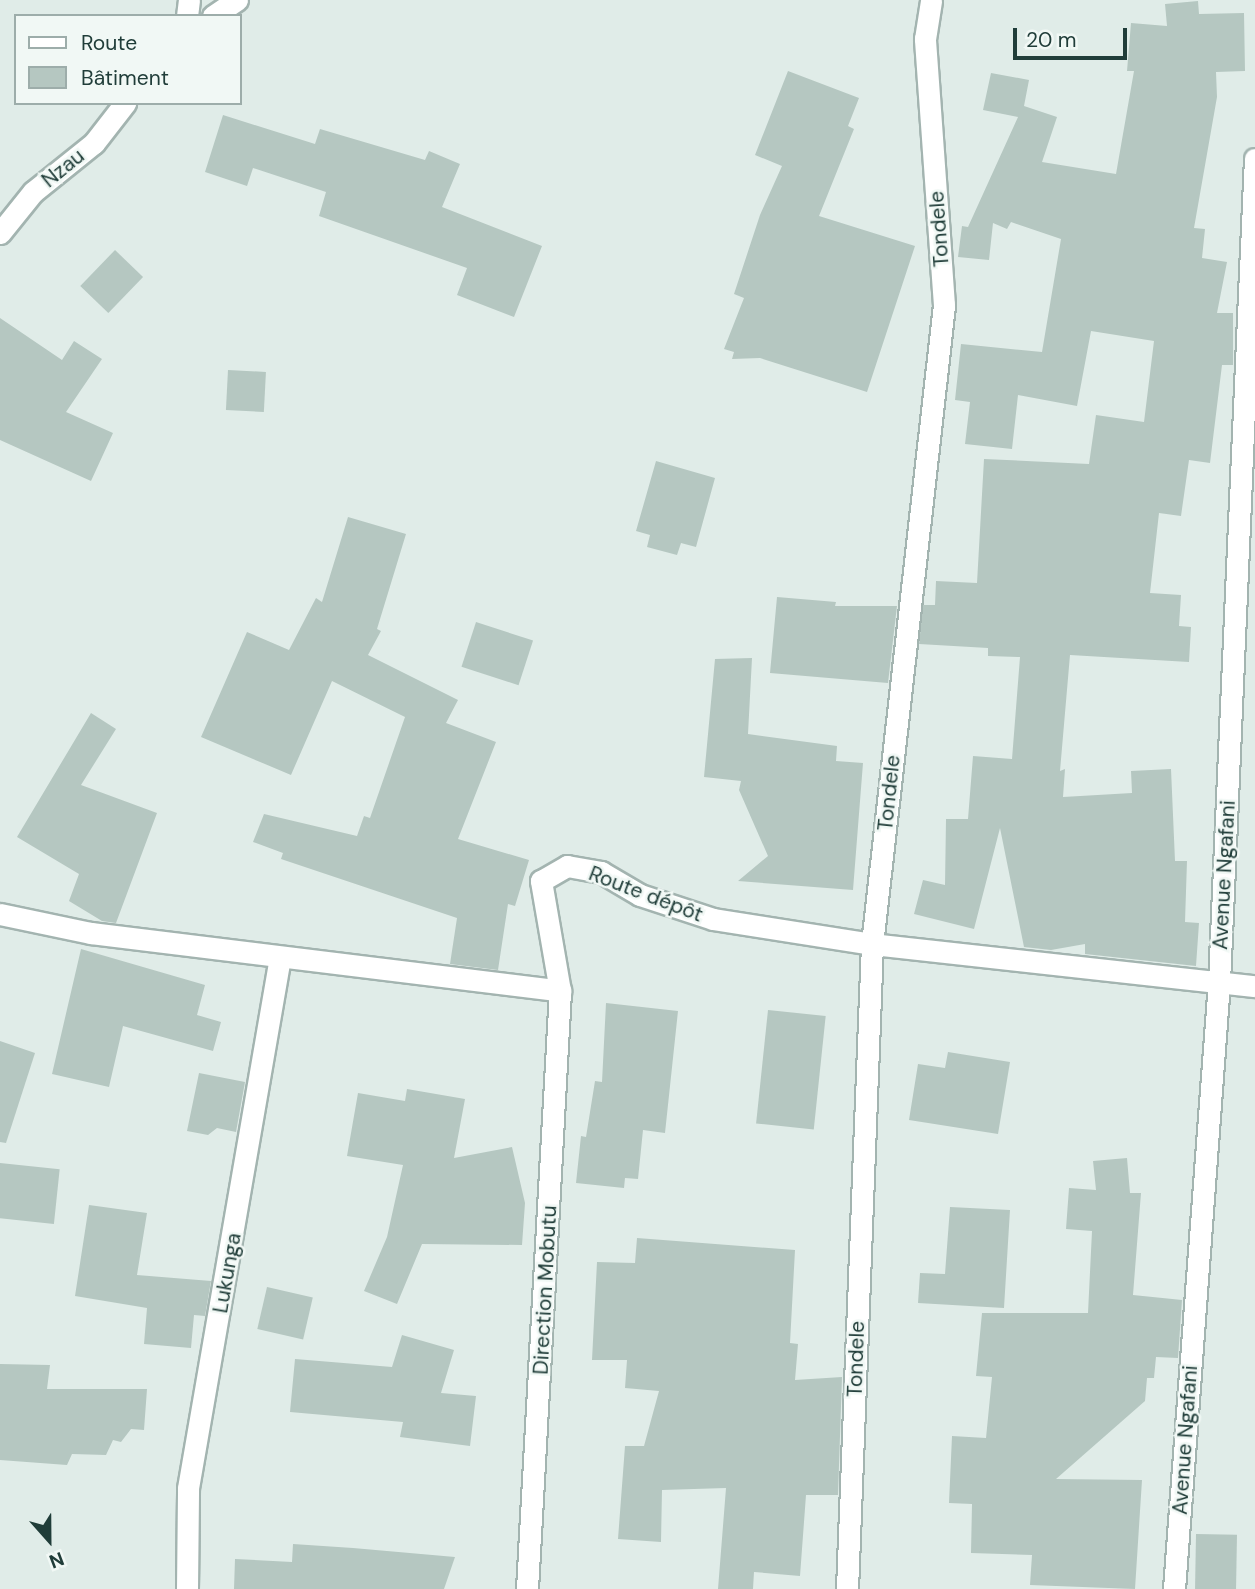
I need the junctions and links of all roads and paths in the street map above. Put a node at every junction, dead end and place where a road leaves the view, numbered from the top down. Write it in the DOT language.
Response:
graph roads {
  1 [pos="237,0"];
  2 [pos="931,0"];
  3 [pos="216,14"];
  4 [pos="123,105"];
  5 [pos="1255,159"];
  6 [pos="0,233"];
  7 [pos="0,914"];
  8 [pos="873,944"];
  9 [pos="280,957"];
  10 [pos="1219,982"];
  11 [pos="1255,986"];
  12 [pos="560,991"];
  13 [pos="187,1589"];
  14 [pos="527,1589"];
  15 [pos="847,1589"];
  16 [pos="1174,1589"];
  1 -- 3 [label="street"];
  2 -- 8 [label="street, Tondele"];
  4 -- 6 [label="street, Nzau"];
  5 -- 10 [label="street, Avenue Ngafani"];
  7 -- 9 [label="street"];
  8 -- 10 [label="street, Route dépôt"];
  8 -- 12 [label="street, Route dépôt"];
  8 -- 15 [label="street, Tondele"];
  9 -- 12 [label="street"];
  9 -- 13 [label="street, Lukunga"];
  10 -- 11 [label="street, Route dépôt"];
  10 -- 16 [label="street, Avenue Ngafani"];
  12 -- 14 [label="street, Direction Mobutu"];
}
